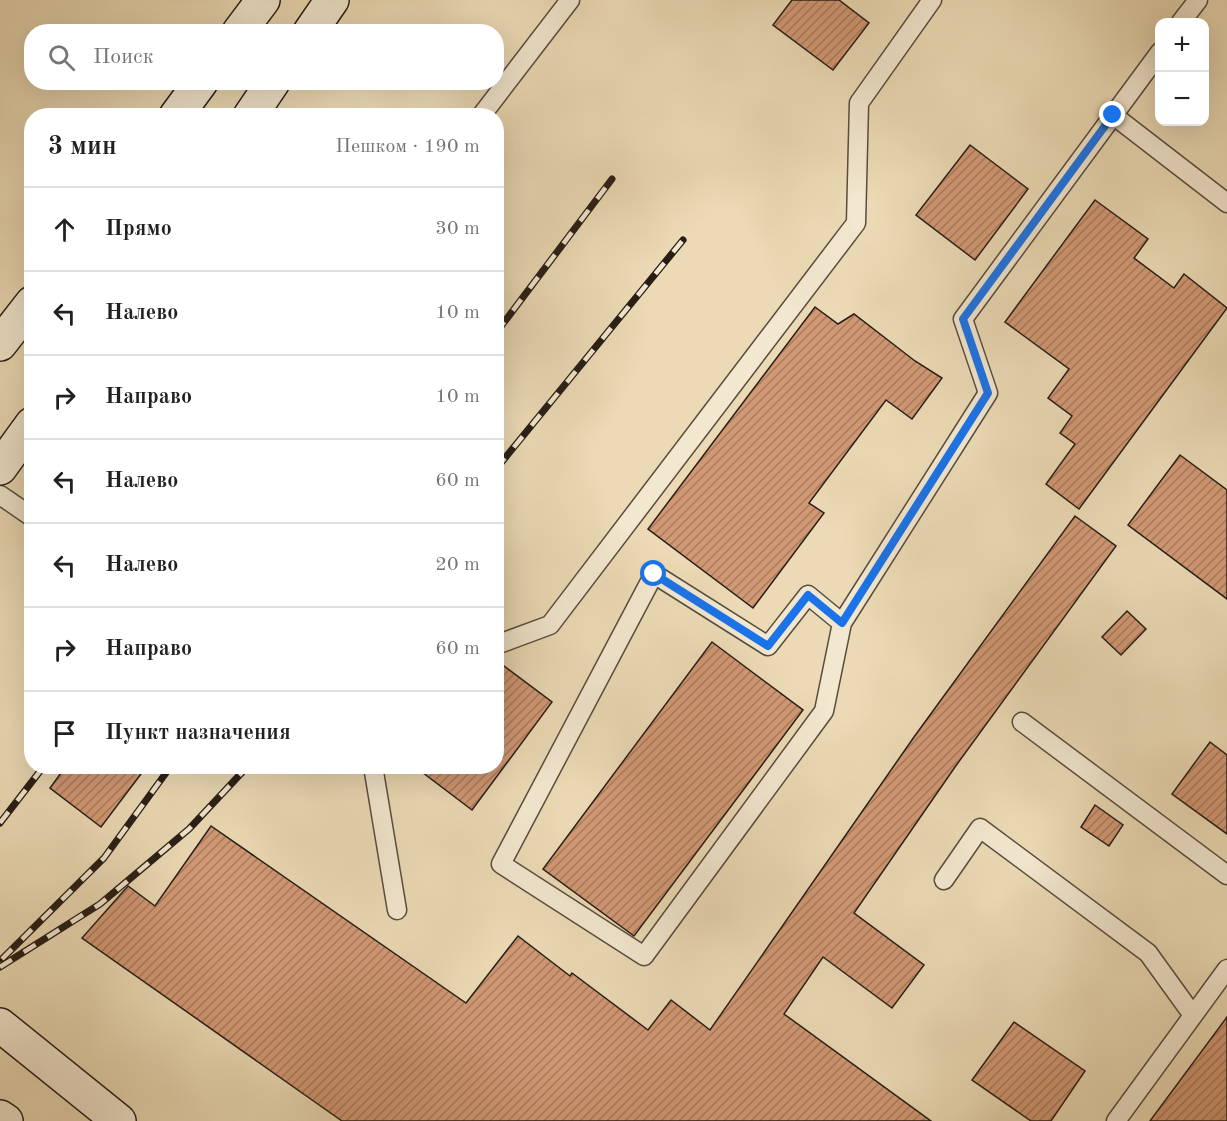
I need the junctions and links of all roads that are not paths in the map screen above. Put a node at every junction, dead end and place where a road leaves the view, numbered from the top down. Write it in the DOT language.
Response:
graph roads {
  1 [pos="263,0"];
  2 [pos="332,0"];
  3 [pos="570,0"];
  4 [pos="932,0"];
  5 [pos="1191,2"];
  6 [pos="1184,18"];
  7 [pos="245,24"];
  8 [pos="316,24"];
  9 [pos="1155,59"];
  10 [pos="504,86"];
  11 [pos="195,90"];
  12 [pos="268,90"];
  13 [pos="501,90"];
  14 [pos="182,108"];
  15 [pos="255,108"];
  16 [pos="487,108"];
  17 [pos="1113,115"];
  18 [pos="1227,203"];
  19 [pos="24,313"];
  20 [pos="0,344"];
  21 [pos="24,435"];
  22 [pos="0,468"];
  23 [pos="0,495"];
  24 [pos="24,512"];
  25 [pos="842,623"];
  26 [pos="504,642"];
  27 [pos="1022,722"];
  28 [pos="373,774"];
  29 [pos="1227,875"];
  30 [pos="944,880"];
  31 [pos="397,910"];
  32 [pos="1227,969"];
  33 [pos="1192,1014"];
  34 [pos="0,1025"];
  35 [pos="0,1116"];
  36 [pos="6,1121"];
  37 [pos="119,1121"];
  38 [pos="1116,1121"];
  1 -- 7 [label="street"];
  2 -- 8 [label="street"];
  3 -- 10 [label="lane"];
  4 -- 26 [label="lane"];
  5 -- 6 [label="lane"];
  9 -- 17 [label="lane"];
  11 -- 14 [label="street"];
  12 -- 15 [label="street"];
  13 -- 16 [label="lane"];
  17 -- 18 [label="lane"];
  17 -- 25 [label="lane"];
  19 -- 20 [label="street"];
  21 -- 22 [label="street"];
  23 -- 24 [label="lane"];
  25 -- 25 [label="lane"];
  27 -- 29 [label="lane"];
  28 -- 31 [label="lane"];
  30 -- 33 [label="lane"];
  32 -- 33 [label="lane"];
  33 -- 38 [label="lane"];
  34 -- 37 [label="street"];
  35 -- 36 [label="street"];
}
